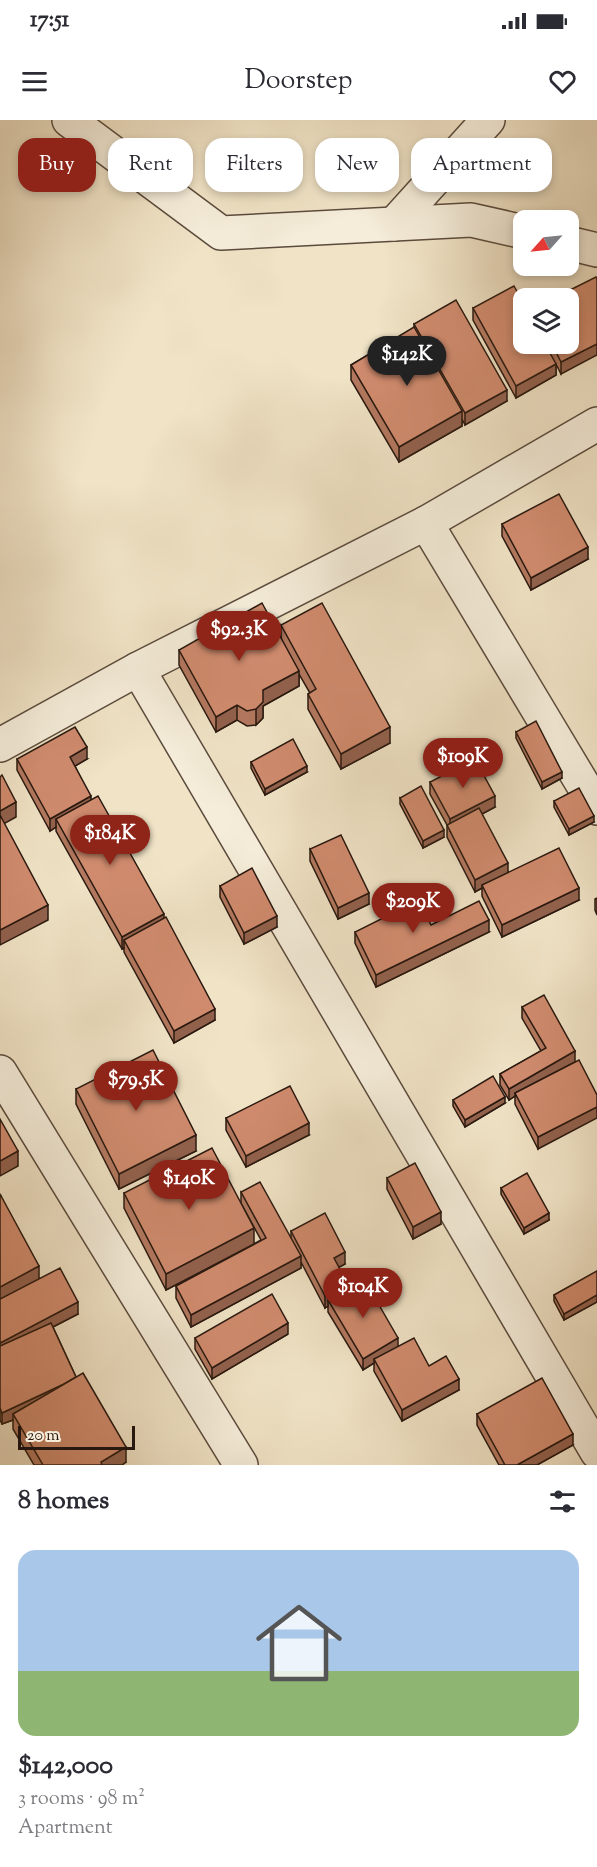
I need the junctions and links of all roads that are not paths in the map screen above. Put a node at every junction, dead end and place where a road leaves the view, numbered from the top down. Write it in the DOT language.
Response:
graph roads {
  1 [pos="69,120"];
  2 [pos="488,120"];
  3 [pos="394,224"];
  4 [pos="513,230"];
  5 [pos="579,246"];
  6 [pos="597,250"];
  7 [pos="597,424"];
  8 [pos="426,523"];
  9 [pos="138,669"];
  10 [pos="0,745"];
  11 [pos="597,808"];
  12 [pos="0,1072"];
  13 [pos="597,1452"];
  14 [pos="241,1465"];
  1 -- 3 [label="street"];
  2 -- 3 [label="street"];
  3 -- 4 [label="street"];
  5 -- 6 [label="street"];
  7 -- 8 [label="street"];
  8 -- 9 [label="street"];
  8 -- 11 [label="street"];
  9 -- 10 [label="street"];
  9 -- 13 [label="street"];
  12 -- 14 [label="street"];
}
